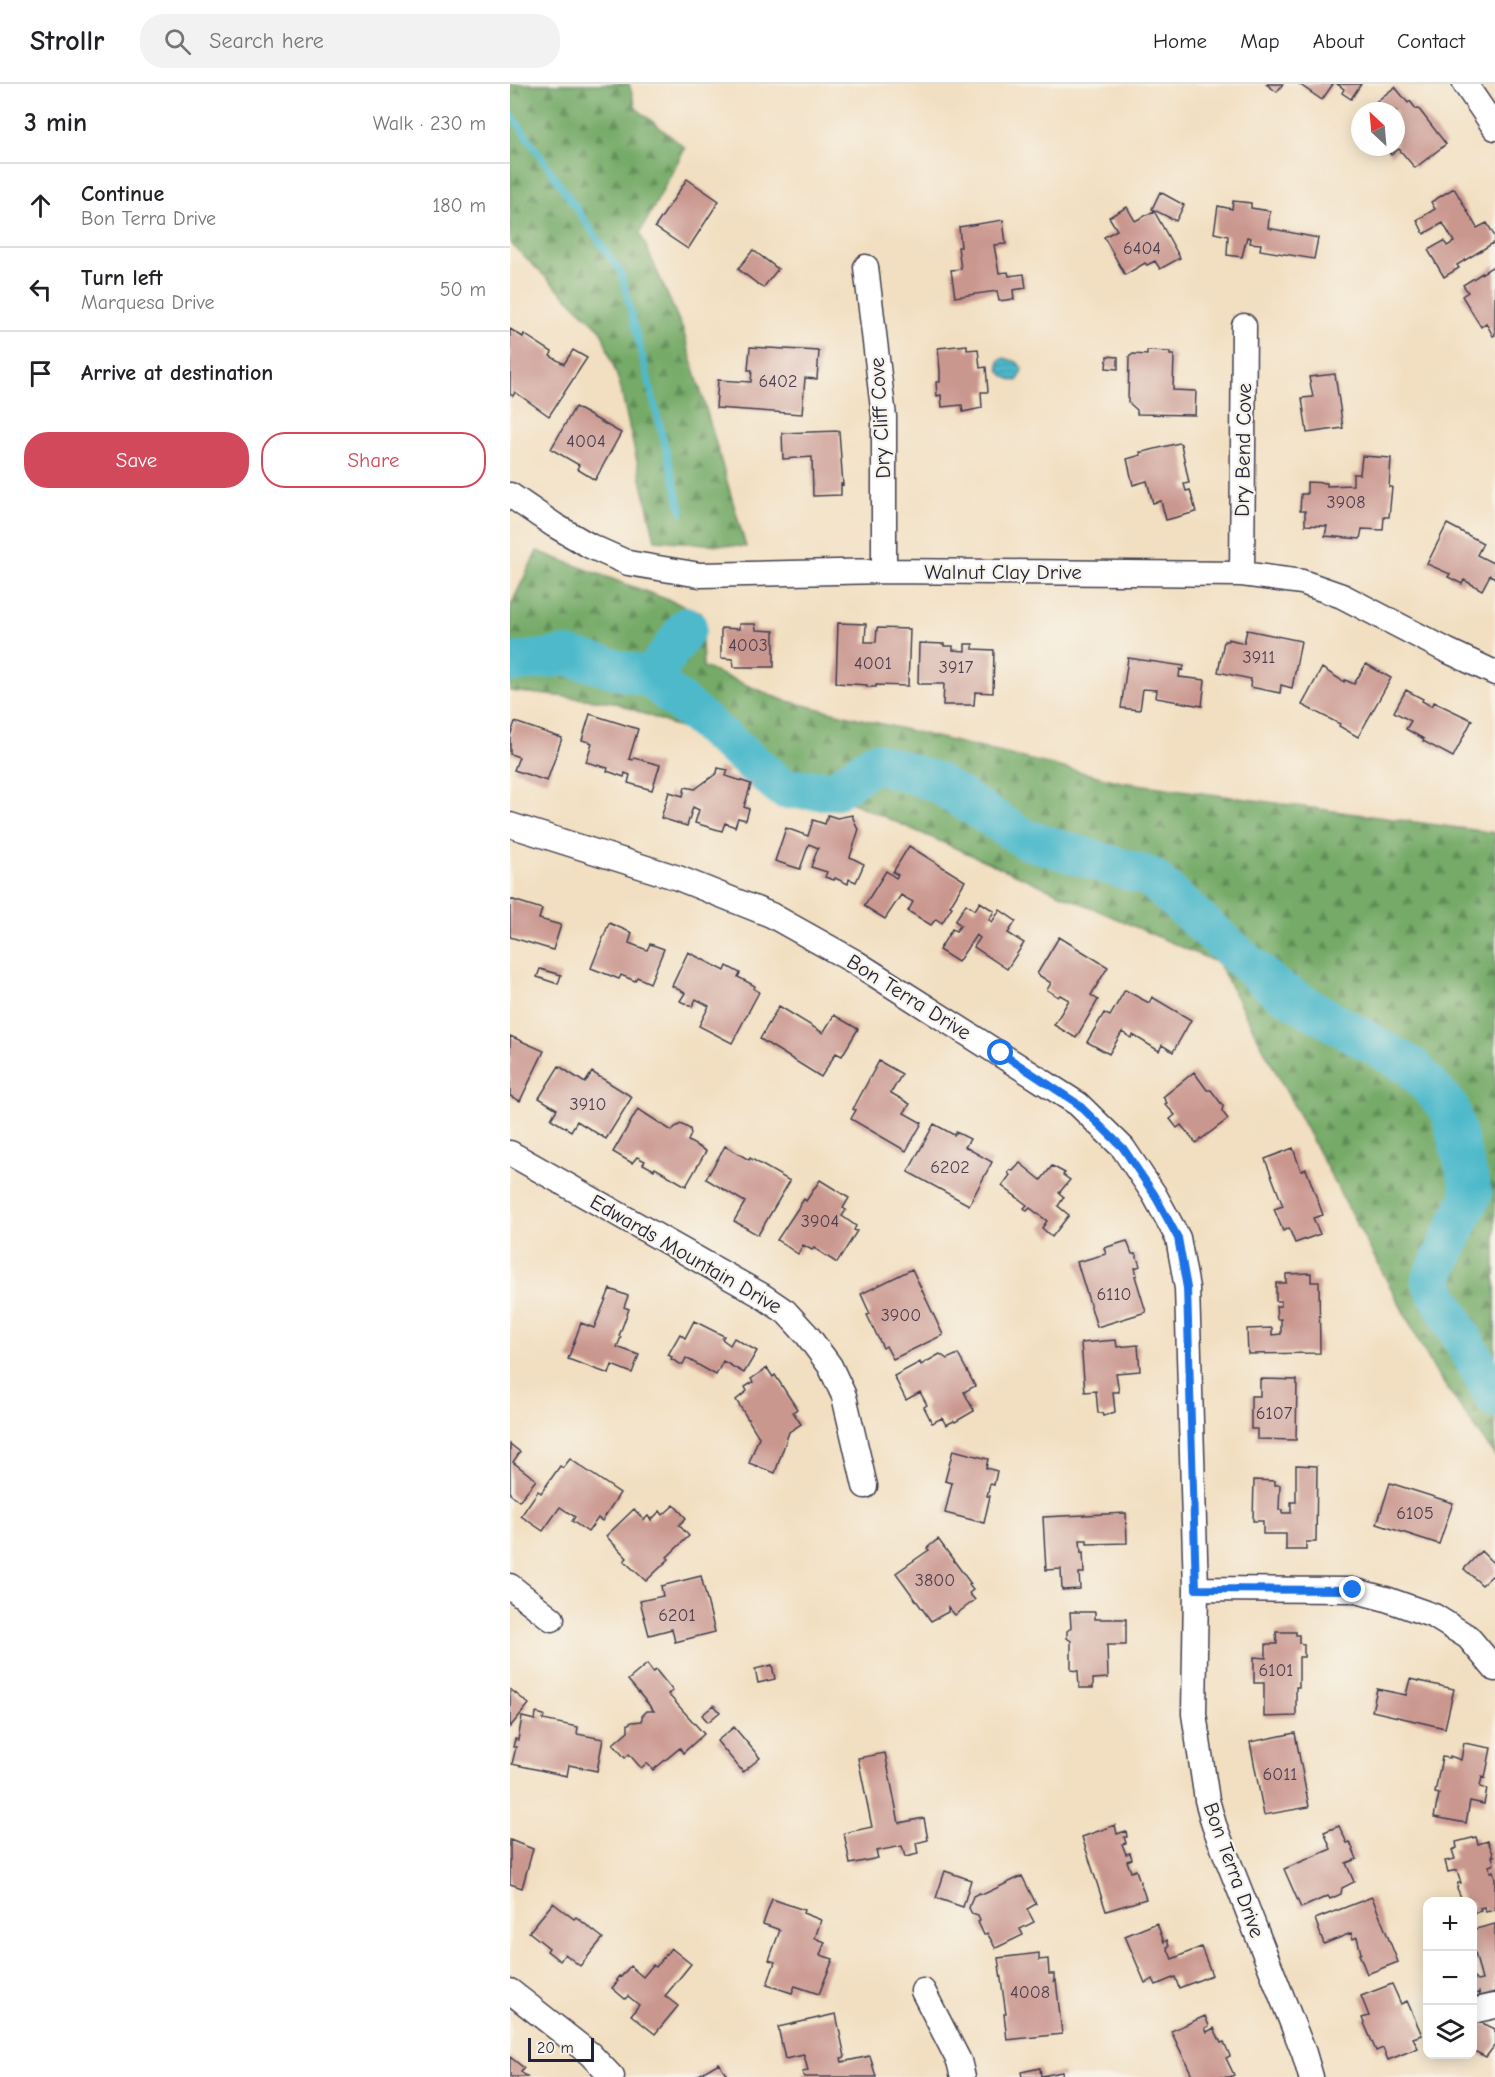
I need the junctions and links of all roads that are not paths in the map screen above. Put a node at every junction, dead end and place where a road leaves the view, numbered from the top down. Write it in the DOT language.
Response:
graph roads {
  1 [pos="1465,84"];
  2 [pos="1495,128"];
  3 [pos="866,267"];
  4 [pos="1244,326"];
  5 [pos="510,495"];
  6 [pos="884,571"];
  7 [pos="1242,574"];
  8 [pos="1495,673"];
  9 [pos="510,825"];
  10 [pos="510,1153"];
  11 [pos="865,1486"];
  12 [pos="510,1586"];
  13 [pos="1196,1589"];
  14 [pos="552,1619"];
  15 [pos="1495,1669"];
  16 [pos="510,1991"];
  17 [pos="922,1991"];
  18 [pos="1495,2006"];
  19 [pos="1477,2010"];
  20 [pos="612,2077"];
  21 [pos="963,2077"];
  22 [pos="1311,2077"];
  1 -- 2 [label="street"];
  3 -- 6 [label="street, Dry Cliff Cove"];
  4 -- 7 [label="street, Dry Bend Cove"];
  5 -- 6 [label="street, Walnut Clay Drive"];
  6 -- 7 [label="street, Walnut Clay Drive"];
  7 -- 8 [label="street, Walnut Clay Drive"];
  9 -- 13 [label="street, Bon Terra Drive"];
  10 -- 11 [label="street, Edwards Mountain Drive"];
  12 -- 14 [label="street"];
  13 -- 15 [label="street"];
  13 -- 22 [label="street, Bon Terra Drive"];
  16 -- 20 [label="street"];
  17 -- 21 [label="street"];
  18 -- 19 [label="street"];
}
